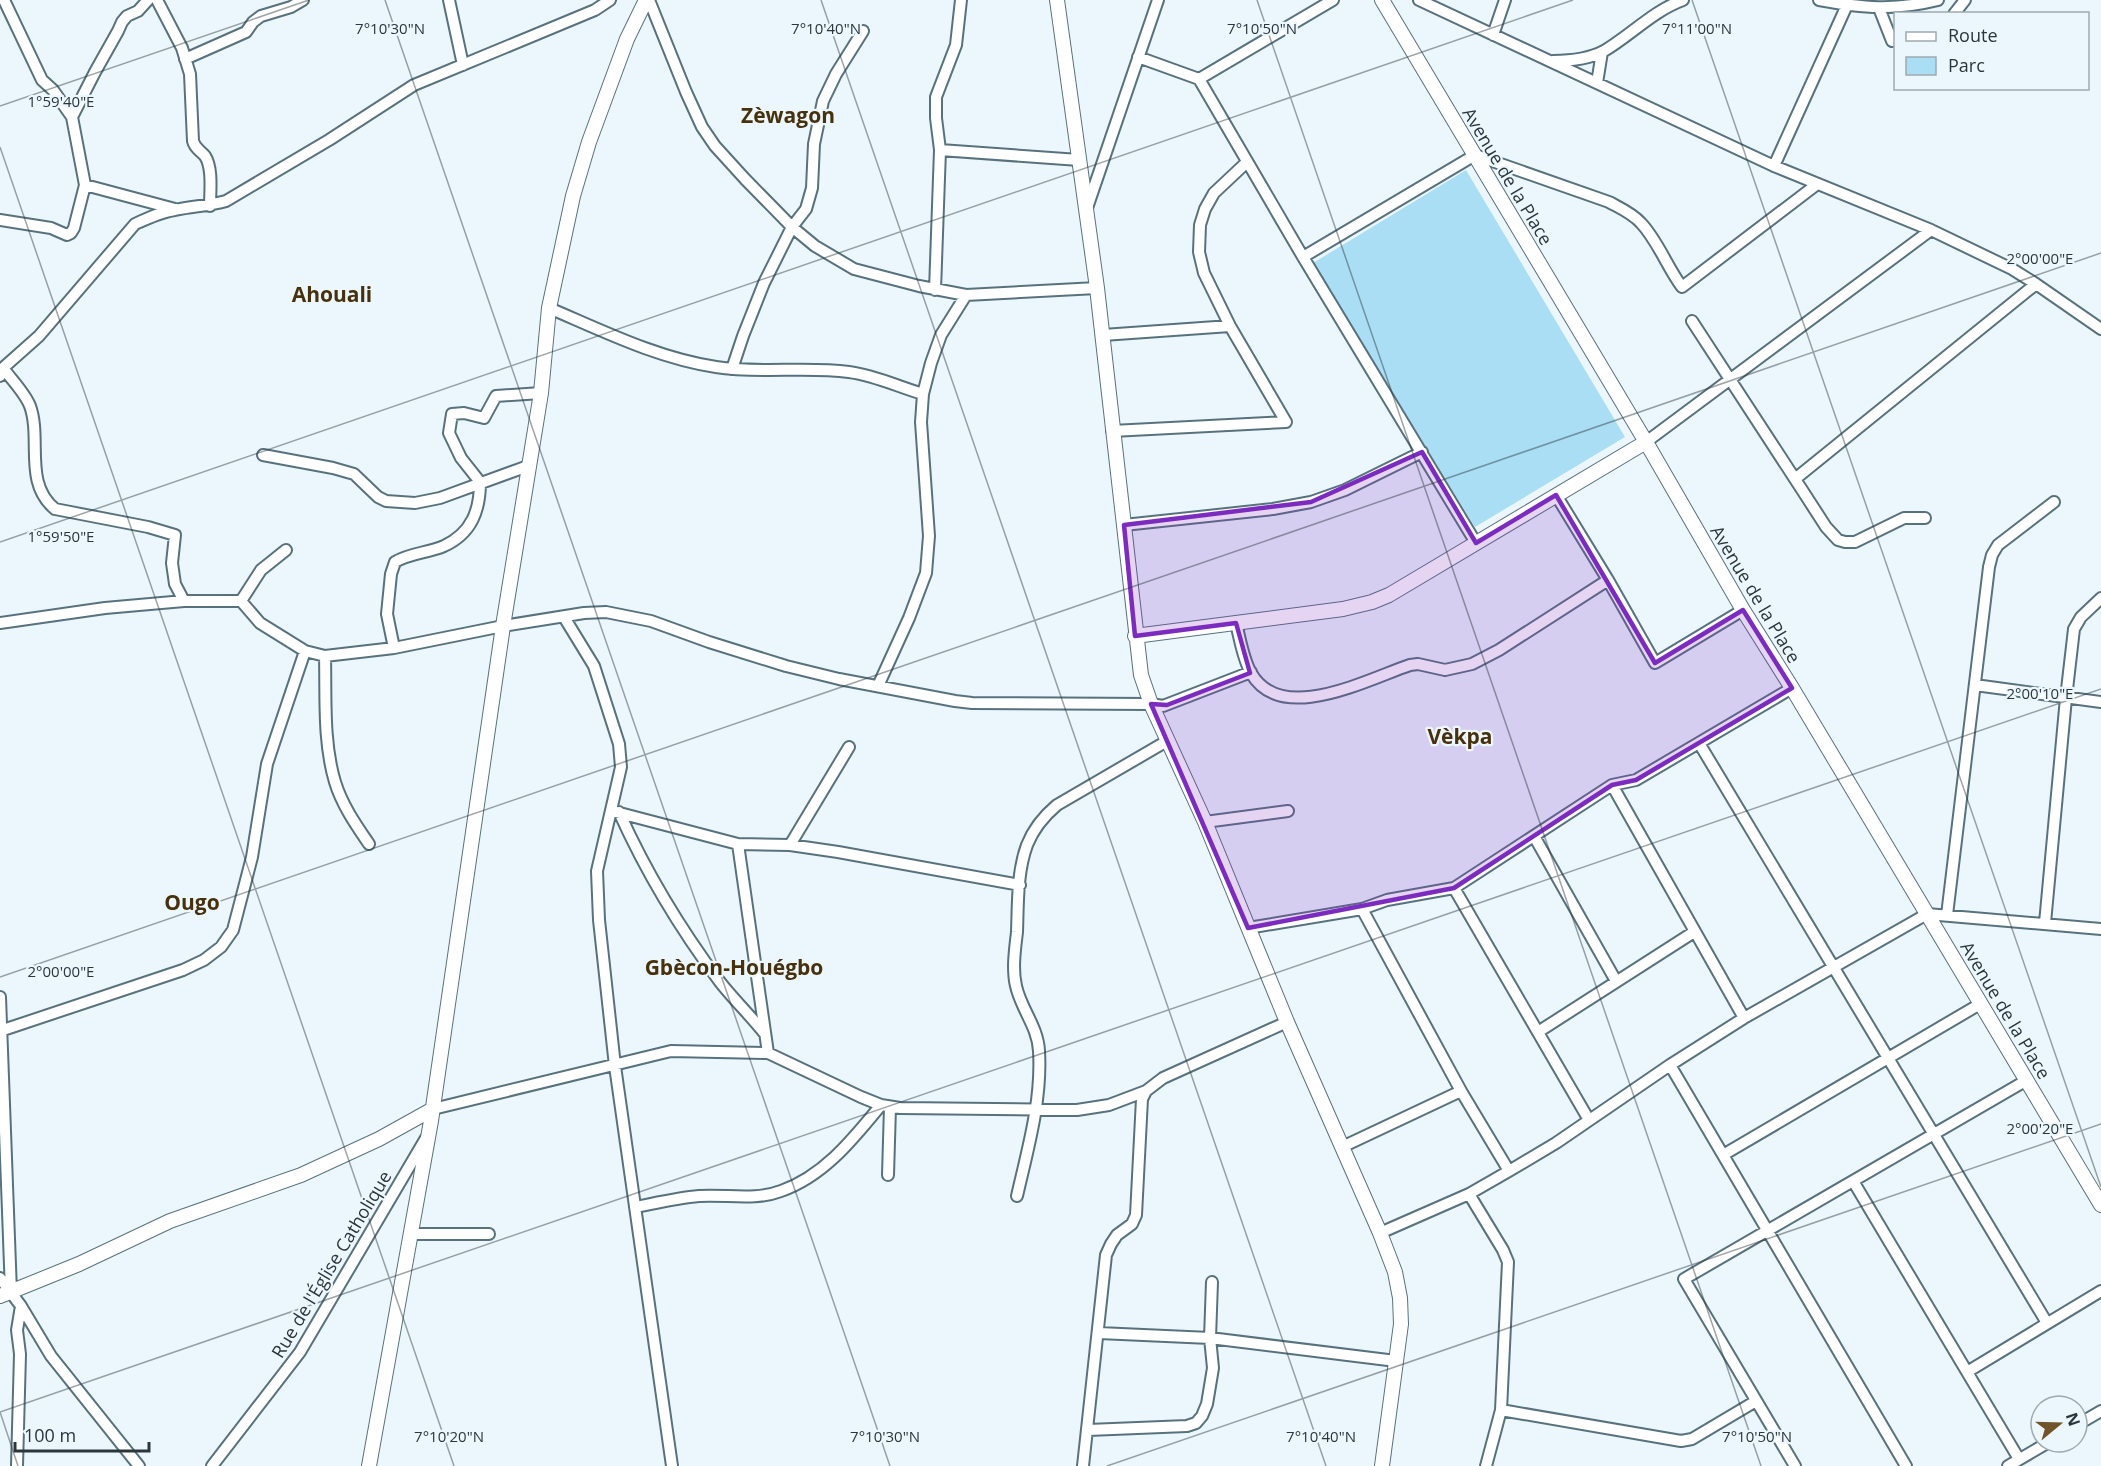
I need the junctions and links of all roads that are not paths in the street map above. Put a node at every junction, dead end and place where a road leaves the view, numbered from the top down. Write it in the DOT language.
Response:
graph roads {
  1 [pos="4,0"];
  2 [pos="148,0"];
  3 [pos="157,0"];
  4 [pos="303,0"];
  5 [pos="449,0"];
  6 [pos="610,0"];
  7 [pos="648,0"];
  8 [pos="960,0"];
  9 [pos="1057,0"];
  10 [pos="1158,0"];
  11 [pos="1333,0"];
  12 [pos="1382,0"];
  13 [pos="1419,0"];
  14 [pos="1505,0"];
  15 [pos="1683,0"];
  16 [pos="1819,0"];
  17 [pos="1938,0"];
  18 [pos="1965,0"];
  19 [pos="1846,5"];
  20 [pos="1879,8"];
  21 [pos="1956,12"];
  22 [pos="863,32"];
  23 [pos="1493,35"];
  24 [pos="1892,41"];
  25 [pos="1602,51"];
  26 [pos="1138,57"];
  27 [pos="185,59"];
  28 [pos="1550,61"];
  29 [pos="463,65"];
  30 [pos="1199,79"];
  31 [pos="1597,83"];
  32 [pos="72,117"];
  33 [pos="940,150"];
  34 [pos="1474,155"];
  35 [pos="1079,160"];
  36 [pos="1247,162"];
  37 [pos="1773,166"];
  38 [pos="85,185"];
  39 [pos="1816,185"];
  40 [pos="210,206"];
  41 [pos="1087,208"];
  42 [pos="176,209"];
  43 [pos="0,220"];
  44 [pos="792,227"];
  45 [pos="1931,230"];
  46 [pos="1303,257"];
  47 [pos="2037,284"];
  48 [pos="1098,288"];
  49 [pos="935,290"];
  50 [pos="966,295"];
  51 [pos="549,308"];
  52 [pos="1692,321"];
  53 [pos="1230,326"];
  54 [pos="2101,329"];
  55 [pos="1103,334"];
  56 [pos="732,369"];
  57 [pos="2,372"];
  58 [pos="1731,380"];
  59 [pos="541,393"];
  60 [pos="923,394"];
  61 [pos="1112,431"];
  62 [pos="1646,442"];
  63 [pos="1422,452"];
  64 [pos="263,455"];
  65 [pos="528,466"];
  66 [pos="1795,479"];
  67 [pos="480,482"];
  68 [pos="1556,495"];
  69 [pos="2054,502"];
  70 [pos="1925,518"];
  71 [pos="1124,525"];
  72 [pos="1476,543"];
  73 [pos="286,549"];
  74 [pos="1608,580"];
  75 [pos="2101,598"];
  76 [pos="241,601"];
  77 [pos="184,602"];
  78 [pos="1743,610"];
  79 [pos="564,617"];
  80 [pos="0,623"];
  81 [pos="1236,623"];
  82 [pos="503,626"];
  83 [pos="1135,636"];
  84 [pos="394,648"];
  85 [pos="305,651"];
  86 [pos="325,656"];
  87 [pos="1251,672"];
  88 [pos="1975,685"];
  89 [pos="878,686"];
  90 [pos="1792,688"];
  91 [pos="2066,698"];
  92 [pos="2101,702"];
  93 [pos="1151,704"];
  94 [pos="1167,741"];
  95 [pos="1699,744"];
  96 [pos="849,747"];
  97 [pos="1612,785"];
  98 [pos="1288,811"];
  99 [pos="616,812"];
  100 [pos="1205,822"];
  101 [pos="1534,836"];
  102 [pos="369,844"];
  103 [pos="738,844"];
  104 [pos="790,845"];
  105 [pos="1020,885"];
  106 [pos="1454,888"];
  107 [pos="1362,909"];
  108 [pos="1927,914"];
  109 [pos="1947,915"];
  110 [pos="2045,923"];
  111 [pos="1248,928"];
  112 [pos="2101,929"];
  113 [pos="1694,932"];
  114 [pos="1834,967"];
  115 [pos="1616,981"];
  116 [pos="0,996"];
  117 [pos="1980,1004"];
  118 [pos="1744,1018"];
  119 [pos="1287,1022"];
  120 [pos="3,1030"];
  121 [pos="1538,1032"];
  122 [pos="765,1034"];
  123 [pos="768,1053"];
  124 [pos="1888,1059"];
  125 [pos="1670,1065"];
  126 [pos="615,1066"];
  127 [pos="2027,1080"];
  128 [pos="1146,1091"];
  129 [pos="1461,1091"];
  130 [pos="885,1106"];
  131 [pos="433,1109"];
  132 [pos="1037,1110"];
  133 [pos="1589,1120"];
  134 [pos="429,1133"];
  135 [pos="1935,1134"];
  136 [pos="1342,1147"];
  137 [pos="1723,1155"];
  138 [pos="1509,1171"];
  139 [pos="888,1175"];
  140 [pos="1852,1181"];
  141 [pos="1469,1194"];
  142 [pos="1017,1196"];
  143 [pos="2101,1205"];
  144 [pos="635,1207"];
  145 [pos="1768,1230"];
  146 [pos="1380,1233"];
  147 [pos="411,1234"];
  148 [pos="489,1234"];
  149 [pos="1212,1282"];
  150 [pos="3,1287"];
  151 [pos="2101,1291"];
  152 [pos="21,1306"];
  153 [pos="2047,1323"];
  154 [pos="1099,1333"];
  155 [pos="1210,1338"];
  156 [pos="1396,1361"];
  157 [pos="1966,1372"];
  158 [pos="1756,1401"];
  159 [pos="1501,1410"];
  160 [pos="1088,1430"];
  161 [pos="2029,1453"];
  162 [pos="2019,1459"];
  163 [pos="17,1466"];
  164 [pos="139,1466"];
  165 [pos="212,1466"];
  166 [pos="369,1466"];
  167 [pos="672,1466"];
  168 [pos="1083,1466"];
  169 [pos="1382,1466"];
  170 [pos="1486,1466"];
  171 [pos="1795,1466"];
  172 [pos="1906,1466"];
  173 [pos="2008,1466"];
  1 -- 32 [label="street"];
  2 -- 32 [label="street"];
  3 -- 27 [label="street"];
  4 -- 27 [label="street"];
  5 -- 29 [label="street"];
  6 -- 29 [label="street"];
  7 -- 44 [label="street"];
  7 -- 51 [label="street"];
  8 -- 33 [label="street"];
  9 -- 35 [label="street"];
  10 -- 26 [label="street"];
  11 -- 30 [label="street"];
  12 -- 34 [label="street, Avenue de la Place"];
  13 -- 23 [label="street"];
  14 -- 23 [label="street"];
  15 -- 25 [label="street"];
  16 -- 19 [label="street"];
  17 -- 20 [label="street"];
  18 -- 21 [label="street"];
  19 -- 20 [label="street"];
  19 -- 37 [label="street"];
  20 -- 24 [label="street"];
  22 -- 44 [label="street"];
  23 -- 28 [label="street"];
  25 -- 28 [label="street"];
  25 -- 31 [label="street"];
  26 -- 30 [label="street"];
  26 -- 41 [label="street"];
  27 -- 40 [label="street"];
  28 -- 31 [label="street"];
  29 -- 40 [label="street"];
  30 -- 36 [label="street"];
  31 -- 37 [label="street"];
  32 -- 38 [label="street"];
  33 -- 35 [label="street"];
  33 -- 49 [label="street"];
  34 -- 39 [label="street"];
  34 -- 46 [label="street"];
  34 -- 62 [label="street, Avenue de la Place"];
  35 -- 41 [label="street"];
  36 -- 46 [label="street"];
  36 -- 53 [label="street"];
  37 -- 39 [label="street"];
  38 -- 42 [label="street"];
  38 -- 43 [label="street"];
  39 -- 45 [label="street"];
  40 -- 42 [label="street"];
  41 -- 48 [label="street"];
  42 -- 57 [label="street"];
  44 -- 49 [label="street"];
  44 -- 56 [label="street"];
  45 -- 47 [label="street"];
  45 -- 58 [label="street"];
  46 -- 63 [label="street"];
  47 -- 54 [label="street"];
  47 -- 66 [label="street"];
  48 -- 50 [label="street"];
  48 -- 55 [label="street"];
  49 -- 50 [label="street"];
  50 -- 60 [label="street"];
  51 -- 56 [label="street"];
  51 -- 59 [label="street"];
  52 -- 58 [label="street"];
  53 -- 55 [label="street"];
  53 -- 61 [label="street"];
  55 -- 61 [label="street"];
  56 -- 60 [label="street"];
  57 -- 77 [label="street"];
  58 -- 62 [label="street"];
  58 -- 66 [label="street"];
  59 -- 65 [label="street"];
  59 -- 67 [label="street"];
  60 -- 89 [label="street"];
  61 -- 71 [label="street"];
  62 -- 68 [label="street"];
  62 -- 78 [label="street, Avenue de la Place"];
  63 -- 71 [label="street"];
  63 -- 72 [label="street"];
  64 -- 67 [label="street"];
  65 -- 67 [label="street"];
  65 -- 82 [label="street"];
  66 -- 70 [label="street"];
  67 -- 84 [label="street"];
  68 -- 72 [label="street"];
  68 -- 74 [label="street"];
  69 -- 88 [label="street"];
  71 -- 83 [label="street"];
  72 -- 81 [label="street"];
  73 -- 76 [label="street"];
  74 -- 78 [label="street"];
  74 -- 87 [label="street"];
  75 -- 91 [label="street"];
  76 -- 77 [label="street"];
  76 -- 85 [label="street"];
  77 -- 80 [label="street"];
  78 -- 90 [label="street, Avenue de la Place"];
  79 -- 82 [label="street"];
  79 -- 89 [label="street"];
  79 -- 99 [label="street"];
  81 -- 83 [label="street"];
  81 -- 87 [label="street"];
  82 -- 84 [label="street"];
  82 -- 131 [label="street"];
  83 -- 93 [label="street"];
  84 -- 86 [label="street"];
  85 -- 86 [label="street"];
  85 -- 120 [label="street"];
  86 -- 102 [label="street"];
  87 -- 93 [label="street"];
  88 -- 91 [label="street"];
  88 -- 109 [label="street"];
  89 -- 93 [label="street"];
  90 -- 95 [label="street"];
  90 -- 108 [label="street, Avenue de la Place"];
  91 -- 92 [label="street"];
  91 -- 110 [label="street"];
  93 -- 94 [label="street"];
  94 -- 100 [label="street"];
  94 -- 105 [label="street"];
  95 -- 97 [label="street"];
  95 -- 114 [label="street"];
  96 -- 104 [label="street"];
  97 -- 101 [label="street"];
  97 -- 113 [label="street"];
  98 -- 100 [label="street"];
  99 -- 103 [label="street"];
  99 -- 122 [label="street"];
  99 -- 126 [label="street"];
  100 -- 111 [label="street"];
  101 -- 106 [label="street"];
  101 -- 115 [label="street"];
  103 -- 104 [label="street"];
  103 -- 122 [label="street"];
  104 -- 105 [label="street"];
  105 -- 132 [label="street"];
  106 -- 107 [label="street"];
  106 -- 121 [label="street"];
  107 -- 111 [label="street"];
  107 -- 129 [label="street"];
  108 -- 109 [label="street"];
  108 -- 114 [label="street"];
  108 -- 117 [label="street, Avenue de la Place"];
  109 -- 110 [label="street"];
  110 -- 112 [label="street"];
  111 -- 119 [label="street"];
  113 -- 115 [label="street"];
  113 -- 118 [label="street"];
  114 -- 118 [label="street"];
  114 -- 124 [label="street"];
  115 -- 121 [label="street"];
  116 -- 120 [label="street"];
  117 -- 124 [label="street"];
  117 -- 127 [label="street, Avenue de la Place"];
  118 -- 125 [label="street"];
  119 -- 128 [label="street"];
  119 -- 136 [label="street"];
  120 -- 150 [label="street"];
  121 -- 133 [label="street"];
  122 -- 123 [label="street"];
  123 -- 126 [label="street"];
  123 -- 130 [label="street"];
  124 -- 135 [label="street"];
  124 -- 137 [label="street"];
  125 -- 133 [label="street"];
  125 -- 137 [label="street"];
  126 -- 131 [label="street"];
  126 -- 144 [label="street"];
  127 -- 135 [label="street"];
  127 -- 143 [label="street, Avenue de la Place"];
  128 -- 132 [label="street"];
  128 -- 154 [label="street"];
  129 -- 136 [label="street"];
  129 -- 138 [label="street"];
  130 -- 132 [label="street"];
  130 -- 139 [label="street"];
  130 -- 144 [label="street"];
  131 -- 134 [label="street"];
  131 -- 150 [label="street"];
  132 -- 142 [label="street"];
  133 -- 138 [label="street"];
  134 -- 147 [label="street"];
  134 -- 165 [label="street, Rue de l'Église Catholique"];
  135 -- 140 [label="street"];
  135 -- 153 [label="street"];
  136 -- 146 [label="street"];
  137 -- 145 [label="street"];
  138 -- 141 [label="street"];
  140 -- 145 [label="street"];
  140 -- 157 [label="street"];
  141 -- 146 [label="street"];
  141 -- 159 [label="street"];
  144 -- 167 [label="street"];
  145 -- 158 [label="street"];
  145 -- 172 [label="street"];
  146 -- 156 [label="street"];
  147 -- 148 [label="street"];
  147 -- 166 [label="street"];
  149 -- 155 [label="street"];
  150 -- 152 [label="street"];
  151 -- 153 [label="street"];
  152 -- 163 [label="street"];
  152 -- 164 [label="street"];
  153 -- 157 [label="street"];
  154 -- 155 [label="street"];
  154 -- 160 [label="street"];
  155 -- 156 [label="street"];
  155 -- 160 [label="street"];
  156 -- 169 [label="street"];
  157 -- 162 [label="street"];
  158 -- 159 [label="street"];
  158 -- 171 [label="street"];
  159 -- 170 [label="street"];
  160 -- 168 [label="street"];
  161 -- 162 [label="street"];
  162 -- 173 [label="street"];
}
